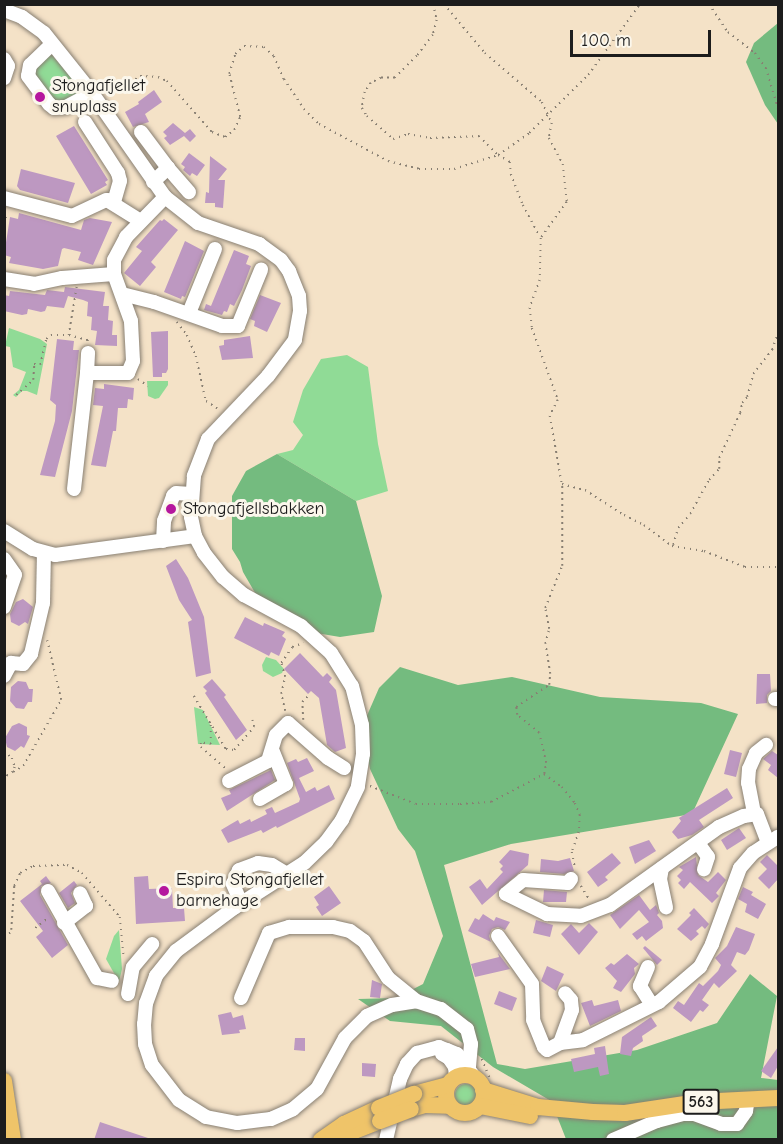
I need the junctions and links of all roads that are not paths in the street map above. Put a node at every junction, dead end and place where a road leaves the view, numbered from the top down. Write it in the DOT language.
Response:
graph roads {
  1 [pos="4,10"];
  2 [pos="52,44"];
  3 [pos="4,59"];
  4 [pos="4,78"];
  5 [pos="96,97"];
  6 [pos="85,122"];
  7 [pos="141,132"];
  8 [pos="168,168"];
  9 [pos="153,182"];
  10 [pos="189,192"];
  11 [pos="165,197"];
  12 [pos="4,198"];
  13 [pos="114,202"];
  14 [pos="139,220"];
  15 [pos="215,249"];
  16 [pos="261,270"];
  17 [pos="114,274"];
  18 [pos="4,279"];
  19 [pos="122,294"];
  20 [pos="189,313"];
  21 [pos="88,353"];
  22 [pos="87,373"];
  23 [pos="74,489"];
  24 [pos="192,494"];
  25 [pos="4,531"];
  26 [pos="195,536"];
  27 [pos="163,541"];
  28 [pos="44,553"];
  29 [pos="4,559"];
  30 [pos="4,607"];
  31 [pos="8,660"];
  32 [pos="4,676"];
  33 [pos="766,745"];
  34 [pos="273,751"];
  35 [pos="344,768"];
  36 [pos="233,779"];
  37 [pos="260,799"];
  38 [pos="754,813"];
  39 [pos="704,839"];
  40 [pos="773,840"];
  41 [pos="662,868"];
  42 [pos="704,869"];
  43 [pos="287,874"];
  44 [pos="576,880"];
  45 [pos="48,891"];
  46 [pos="80,893"];
  47 [pos="241,903"];
  48 [pos="666,907"];
  49 [pos="64,923"];
  50 [pos="498,936"];
  51 [pos="152,944"];
  52 [pos="648,967"];
  53 [pos="112,981"];
  54 [pos="566,993"];
  55 [pos="128,994"];
  56 [pos="241,998"];
  57 [pos="416,1001"];
  58 [pos="652,1005"];
  59 [pos="560,1043"];
  60 [pos="469,1079"];
  61 [pos="4,1081"];
  62 [pos="778,1098"];
  63 [pos="748,1099"];
  64 [pos="413,1102"];
  65 [pos="449,1106"];
  66 [pos="379,1114"];
  67 [pos="13,1140"];
  68 [pos="321,1140"];
  69 [pos="330,1140"];
  70 [pos="386,1140"];
  71 [pos="613,1140"];
  1 -- 2 [label="street"];
  2 -- 5 [label="street"];
  2 -- 5 [label="street"];
  3 -- 4 [label="street"];
  5 -- 9 [label="street"];
  6 -- 13 [label="street"];
  7 -- 8 [label="street"];
  8 -- 9 [label="street"];
  8 -- 10 [label="street"];
  9 -- 11 [label="street"];
  11 -- 14 [label="street"];
  11 -- 24 [label="street"];
  12 -- 13 [label="street"];
  13 -- 14 [label="street"];
  14 -- 17 [label="street"];
  15 -- 20 [label="street"];
  16 -- 20 [label="street"];
  17 -- 18 [label="street"];
  17 -- 19 [label="street"];
  19 -- 20 [label="street"];
  19 -- 22 [label="street"];
  21 -- 22 [label="street"];
  22 -- 23 [label="street"];
  24 -- 26 [label="street"];
  24 -- 27 [label="street"];
  25 -- 28 [label="street"];
  26 -- 27 [label="street"];
  26 -- 43 [label="street"];
  27 -- 28 [label="street"];
  28 -- 31 [label="street"];
  29 -- 30 [label="street"];
  31 -- 32 [label="street"];
  33 -- 38 [label="street"];
  34 -- 35 [label="street"];
  34 -- 36 [label="street"];
  34 -- 37 [label="street"];
  38 -- 39 [label="street"];
  38 -- 40 [label="street"];
  39 -- 41 [label="street"];
  39 -- 42 [label="street"];
  40 -- 58 [label="street"];
  41 -- 44 [label="street"];
  41 -- 48 [label="street"];
  43 -- 47 [label="street"];
  43 -- 47 [label="street"];
  45 -- 49 [label="street"];
  46 -- 49 [label="street"];
  47 -- 57 [label="street"];
  49 -- 53 [label="street"];
  50 -- 59 [label="street"];
  51 -- 55 [label="street"];
  52 -- 58 [label="street"];
  54 -- 59 [label="street"];
  56 -- 57 [label="street"];
  57 -- 60 [label="street"];
  58 -- 59 [label="street"];
  60 -- 63 [label="main road, 563"];
  60 -- 64 [label="main road, 563"];
  60 -- 65 [label="main road"];
  60 -- 65 [label="main road, 563"];
  60 -- 70 [label="street"];
  61 -- 67 [label="main road"];
  62 -- 63 [label="main road, 563"];
  63 -- 71 [label="street"];
  64 -- 65 [label="main road, 563"];
  64 -- 66 [label="main road, 563, bridge"];
  66 -- 68 [label="main road, 563"];
  66 -- 69 [label="main road, 563"];
}
